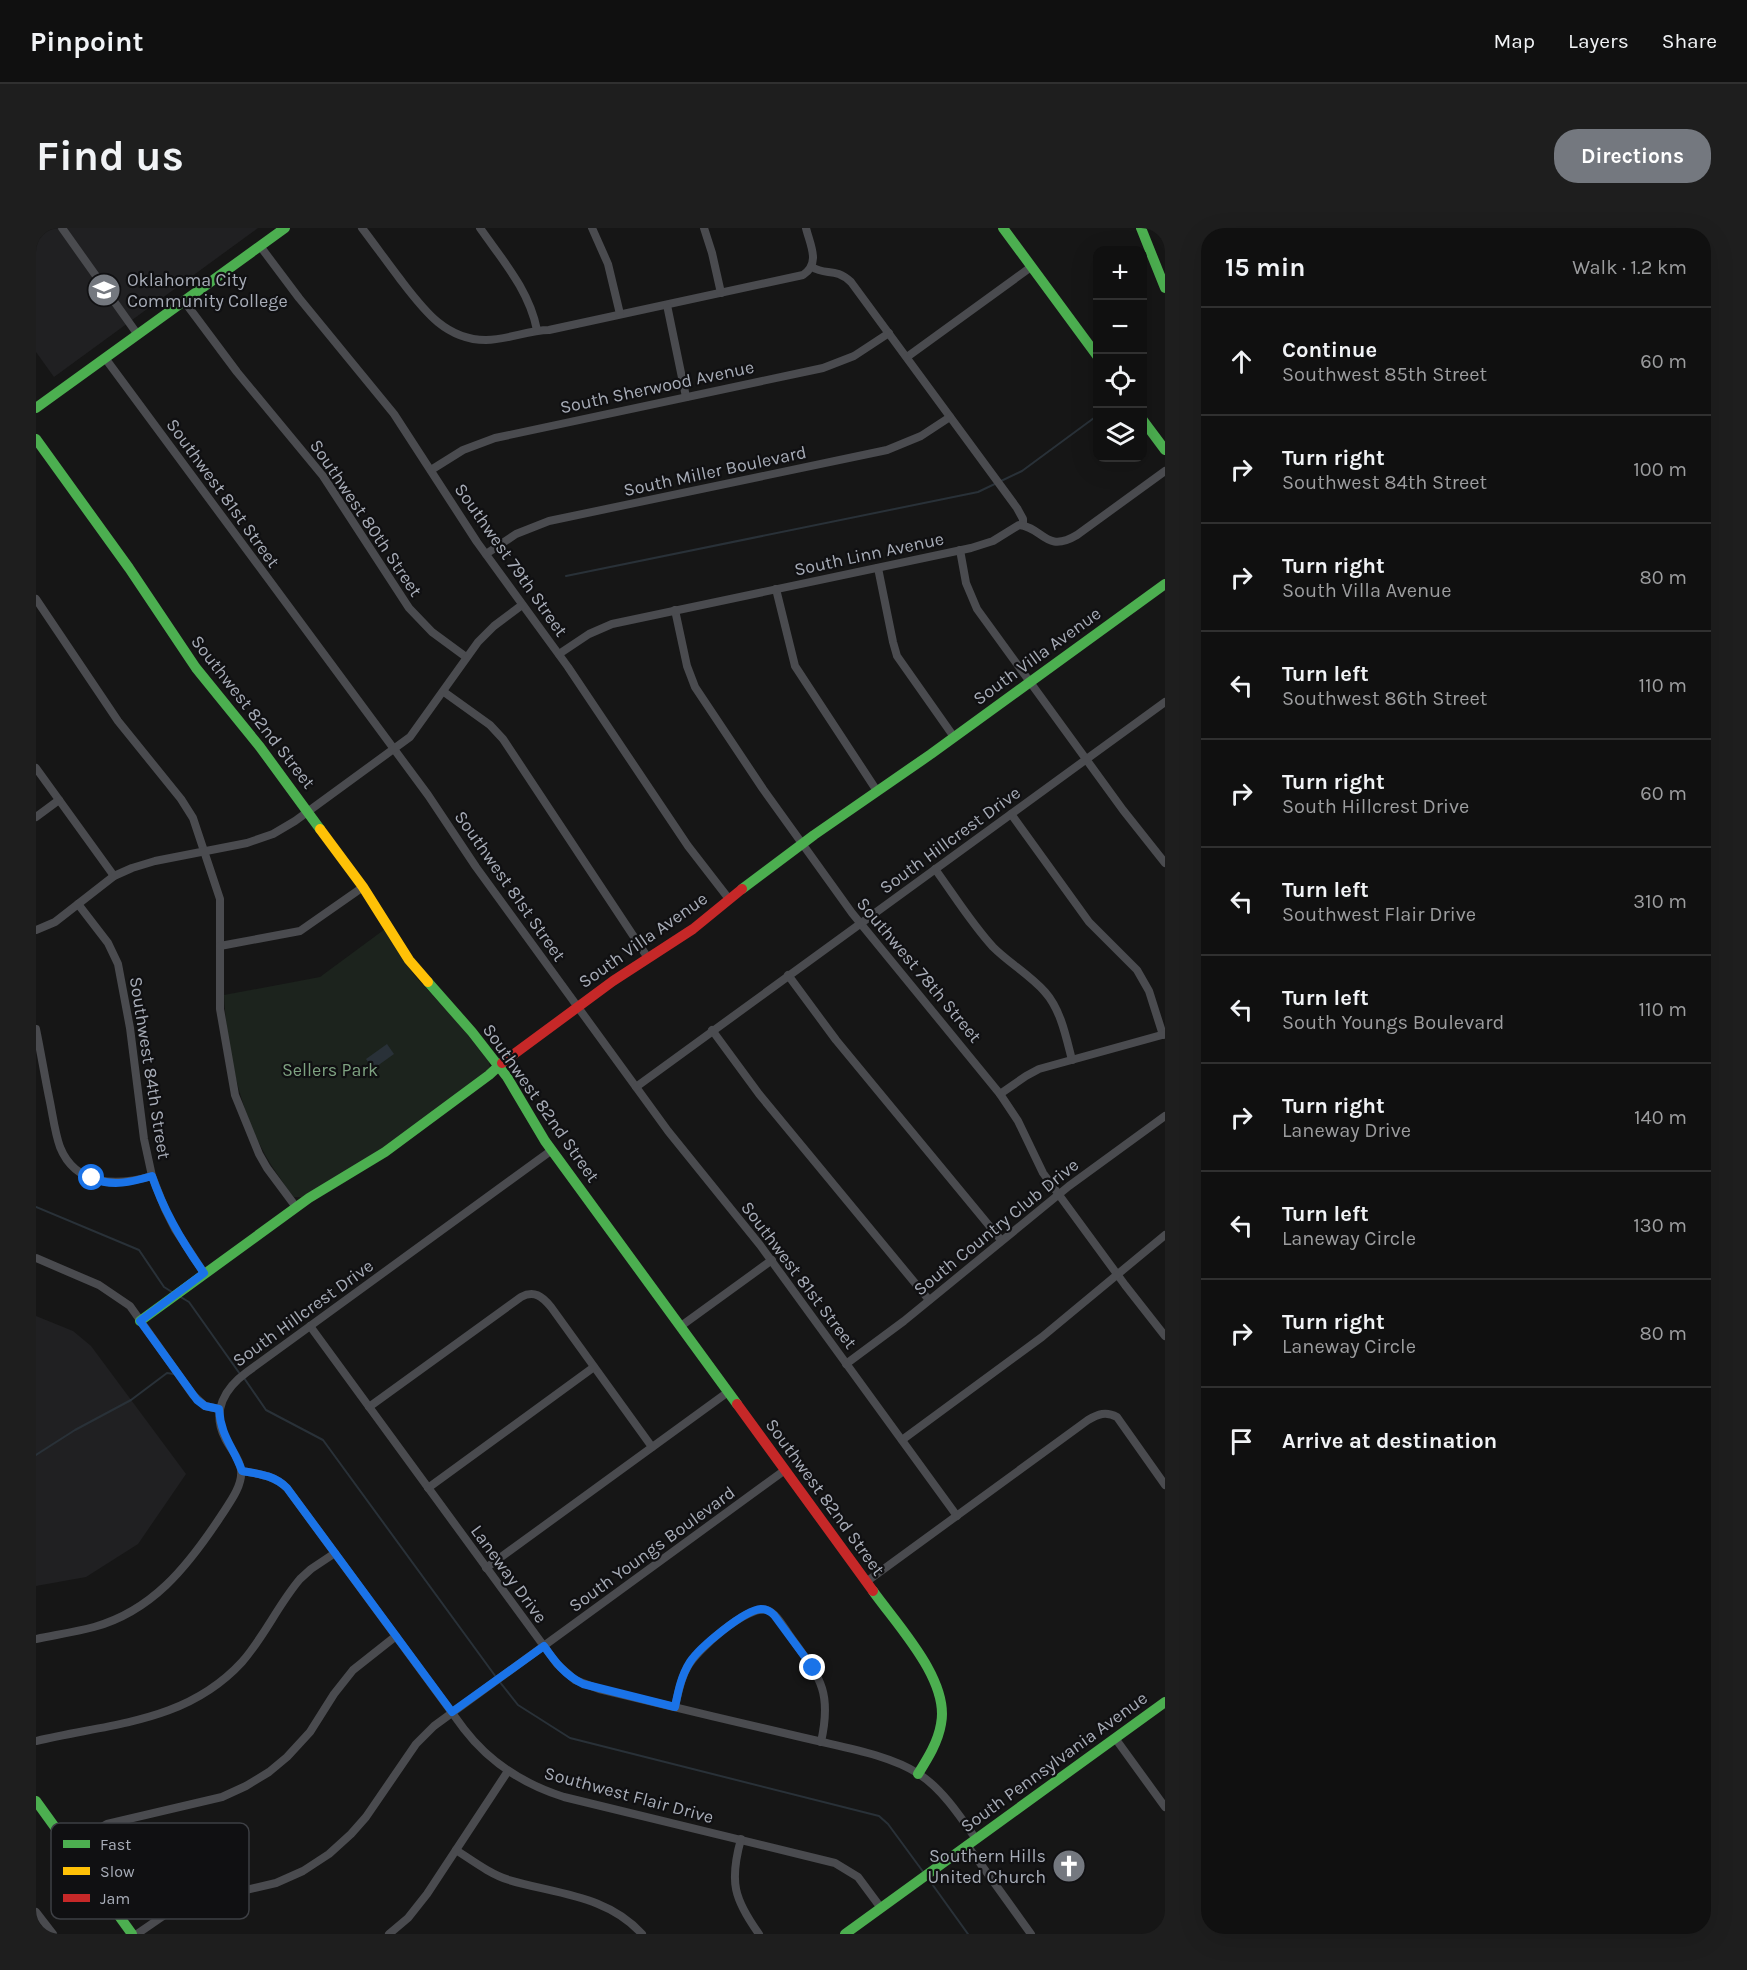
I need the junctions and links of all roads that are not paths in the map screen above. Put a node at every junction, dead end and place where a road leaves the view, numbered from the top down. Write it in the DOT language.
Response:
graph roads {
  1 [pos="62,228"];
  2 [pos="285,228"];
  3 [pos="362,228"];
  4 [pos="480,228"];
  5 [pos="592,228"];
  6 [pos="704,228"];
  7 [pos="806,228"];
  8 [pos="1003,228"];
  9 [pos="1141,228"];
  10 [pos="260,246"];
  11 [pos="812,267"];
  12 [pos="1031,267"];
  13 [pos="1165,288"];
  14 [pos="721,293"];
  15 [pos="184,301"];
  16 [pos="667,305"];
  17 [pos="620,314"];
  18 [pos="537,330"];
  19 [pos="889,333"];
  20 [pos="138,334"];
  21 [pos="1096,354"];
  22 [pos="907,357"];
  23 [pos="105,358"];
  24 [pos="686,397"];
  25 [pos="36,408"];
  26 [pos="950,417"];
  27 [pos="1147,425"];
  28 [pos="36,439"];
  29 [pos="1165,450"];
  30 [pos="431,470"];
  31 [pos="1165,471"];
  32 [pos="1023,525"];
  33 [pos="960,550"];
  34 [pos="486,554"];
  35 [pos="878,568"];
  36 [pos="1165,584"];
  37 [pos="776,590"];
  38 [pos="36,599"];
  39 [pos="522,605"];
  40 [pos="675,610"];
  41 [pos="559,654"];
  42 [pos="466,657"];
  43 [pos="1030,682"];
  44 [pos="444,692"];
  45 [pos="1165,702"];
  46 [pos="954,737"];
  47 [pos="394,749"];
  48 [pos="1086,759"];
  49 [pos="36,768"];
  50 [pos="877,791"];
  51 [pos="59,800"];
  52 [pos="308,811"];
  53 [pos="1011,814"];
  54 [pos="36,817"];
  55 [pos="801,844"];
  56 [pos="204,852"];
  57 [pos="1165,862"];
  58 [pos="935,869"];
  59 [pos="114,876"];
  60 [pos="363,887"];
  61 [pos="729,899"];
  62 [pos="78,904"];
  63 [pos="860,924"];
  64 [pos="36,930"];
  65 [pos="220,946"];
  66 [pos="648,958"];
  67 [pos="788,975"];
  68 [pos="578,1007"];
  69 [pos="36,1029"];
  70 [pos="712,1030"];
  71 [pos="1164,1035"];
  72 [pos="1072,1060"];
  73 [pos="499,1066"];
  74 [pos="636,1087"];
  75 [pos="1000,1094"];
  76 [pos="1165,1116"];
  77 [pos="552,1150"];
  78 [pos="152,1176"];
  79 [pos="1058,1194"];
  80 [pos="296,1207"];
  81 [pos="1165,1235"];
  82 [pos="1001,1240"];
  83 [pos="36,1258"];
  84 [pos="772,1260"];
  85 [pos="204,1273"];
  86 [pos="1117,1274"];
  87 [pos="929,1300"];
  88 [pos="140,1321"];
  89 [pos="310,1326"];
  90 [pos="681,1326"];
  91 [pos="1165,1336"];
  92 [pos="846,1364"];
  93 [pos="594,1367"];
  94 [pos="728,1392"];
  95 [pos="369,1407"];
  96 [pos="219,1409"];
  97 [pos="902,1440"];
  98 [pos="652,1447"];
  99 [pos="785,1470"];
  100 [pos="242,1471"];
  101 [pos="1165,1485"];
  102 [pos="428,1488"];
  103 [pos="957,1516"];
  104 [pos="334,1552"];
  105 [pos="486,1568"];
  106 [pos="866,1582"];
  107 [pos="396,1636"];
  108 [pos="36,1638"];
  109 [pos="544,1646"];
  110 [pos="1165,1702"];
  111 [pos="675,1707"];
  112 [pos="452,1712"];
  113 [pos="1115,1738"];
  114 [pos="36,1741"];
  115 [pos="821,1742"];
  116 [pos="508,1772"];
  117 [pos="918,1774"];
  118 [pos="37,1805"];
  119 [pos="1165,1807"];
  120 [pos="51,1823"];
  121 [pos="112,1823"];
  122 [pos="741,1839"];
  123 [pos="972,1842"];
  124 [pos="456,1850"];
  125 [pos="249,1890"];
  126 [pos="881,1908"];
  127 [pos="36,1912"];
  128 [pos="121,1919"];
  129 [pos="159,1919"];
  130 [pos="52,1934"];
  131 [pos="132,1934"];
  132 [pos="137,1934"];
  133 [pos="389,1934"];
  134 [pos="642,1934"];
  135 [pos="759,1934"];
  136 [pos="845,1934"];
  137 [pos="1031,1934"];
  1 -- 20 [label="street"];
  2 -- 10 [label="street"];
  3 -- 18 [label="street"];
  4 -- 18 [label="street"];
  5 -- 17 [label="street"];
  6 -- 14 [label="street"];
  7 -- 11 [label="street"];
  8 -- 12 [label="street"];
  9 -- 13 [label="street"];
  10 -- 15 [label="street"];
  10 -- 30 [label="street, Southwest 79th Street"];
  11 -- 14 [label="street"];
  11 -- 19 [label="street"];
  12 -- 21 [label="street"];
  12 -- 22 [label="street"];
  14 -- 16 [label="street"];
  15 -- 20 [label="street"];
  15 -- 42 [label="street, Southwest 80th Street"];
  16 -- 17 [label="street"];
  16 -- 24 [label="street"];
  17 -- 18 [label="street"];
  19 -- 22 [label="street"];
  19 -- 24 [label="street, South Sherwood Avenue"];
  20 -- 23 [label="street"];
  22 -- 26 [label="street"];
  23 -- 25 [label="street"];
  23 -- 47 [label="street, Southwest 81st Street"];
  24 -- 30 [label="street, South Sherwood Avenue"];
  26 -- 32 [label="street"];
  26 -- 34 [label="street, South Miller Boulevard"];
  27 -- 29 [label="street"];
  28 -- 52 [label="street, Southwest 82nd Street"];
  30 -- 34 [label="street, Southwest 79th Street"];
  31 -- 32 [label="street"];
  32 -- 33 [label="street, South Linn Avenue"];
  33 -- 35 [label="street, South Linn Avenue"];
  33 -- 43 [label="street"];
  34 -- 39 [label="street, Southwest 79th Street"];
  35 -- 37 [label="street, South Linn Avenue"];
  35 -- 46 [label="street"];
  36 -- 43 [label="street, South Villa Avenue"];
  37 -- 40 [label="street, South Linn Avenue"];
  37 -- 50 [label="street"];
  38 -- 56 [label="street"];
  39 -- 41 [label="street, Southwest 79th Street"];
  39 -- 42 [label="street"];
  40 -- 41 [label="street, South Linn Avenue"];
  40 -- 55 [label="street, Southwest 78th Street"];
  41 -- 61 [label="street, Southwest 79th Street"];
  42 -- 44 [label="street"];
  43 -- 46 [label="street, South Villa Avenue"];
  43 -- 48 [label="street"];
  44 -- 47 [label="street"];
  44 -- 66 [label="street"];
  45 -- 48 [label="street, South Hillcrest Drive"];
  46 -- 50 [label="street, South Villa Avenue"];
  47 -- 52 [label="street"];
  47 -- 68 [label="street, Southwest 81st Street"];
  48 -- 53 [label="street, South Hillcrest Drive"];
  48 -- 57 [label="street"];
  49 -- 51 [label="street"];
  50 -- 55 [label="street, South Villa Avenue"];
  51 -- 54 [label="street"];
  51 -- 59 [label="street"];
  52 -- 56 [label="street"];
  52 -- 60 [label="street, Southwest 82nd Street"];
  53 -- 58 [label="street, South Hillcrest Drive"];
  53 -- 71 [label="street"];
  55 -- 61 [label="street, South Villa Avenue"];
  55 -- 63 [label="street, Southwest 78th Street"];
  56 -- 59 [label="street"];
  56 -- 65 [label="street"];
  58 -- 63 [label="street, South Hillcrest Drive"];
  58 -- 72 [label="street"];
  59 -- 62 [label="street"];
  60 -- 65 [label="street"];
  60 -- 73 [label="street, Southwest 82nd Street"];
  61 -- 66 [label="street, South Villa Avenue"];
  62 -- 64 [label="street"];
  62 -- 78 [label="street, Southwest 84th Street"];
  63 -- 67 [label="street, South Hillcrest Drive"];
  63 -- 75 [label="street, Southwest 78th Street"];
  65 -- 80 [label="street"];
  66 -- 68 [label="street, South Villa Avenue"];
  67 -- 70 [label="street, South Hillcrest Drive"];
  67 -- 82 [label="street"];
  68 -- 73 [label="street, South Villa Avenue"];
  68 -- 74 [label="street, Southwest 81st Street"];
  69 -- 78 [label="street"];
  70 -- 74 [label="street, South Hillcrest Drive"];
  70 -- 87 [label="street"];
  71 -- 72 [label="street"];
  72 -- 75 [label="street"];
  73 -- 77 [label="street, Southwest 82nd Street"];
  73 -- 80 [label="street, South Villa Avenue"];
  74 -- 84 [label="street, Southwest 81st Street"];
  75 -- 79 [label="street, Southwest 78th Street"];
  76 -- 79 [label="street, South Country Club Drive"];
  77 -- 89 [label="street, South Hillcrest Drive"];
  77 -- 90 [label="street, Southwest 82nd Street"];
  78 -- 85 [label="street, Southwest 84th Street"];
  79 -- 82 [label="street, South Country Club Drive"];
  79 -- 86 [label="street, Southwest 78th Street"];
  80 -- 85 [label="street, South Villa Avenue"];
  81 -- 86 [label="street"];
  82 -- 87 [label="street, South Country Club Drive"];
  83 -- 88 [label="street"];
  84 -- 90 [label="street"];
  84 -- 92 [label="street, Southwest 81st Street"];
  85 -- 88 [label="street, South Villa Avenue"];
  86 -- 91 [label="street, Southwest 78th Street"];
  86 -- 97 [label="street"];
  87 -- 92 [label="street, South Country Club Drive"];
  88 -- 96 [label="street"];
  89 -- 95 [label="street, Laneway Drive"];
  89 -- 96 [label="street, South Hillcrest Drive"];
  90 -- 94 [label="street, Southwest 82nd Street"];
  92 -- 97 [label="street, Southwest 81st Street"];
  93 -- 95 [label="street"];
  93 -- 98 [label="street"];
  93 -- 102 [label="street"];
  94 -- 98 [label="street"];
  94 -- 99 [label="street, Southwest 82nd Street"];
  95 -- 102 [label="street, Laneway Drive"];
  96 -- 100 [label="street"];
  97 -- 103 [label="street, Southwest 81st Street"];
  98 -- 105 [label="street"];
  99 -- 106 [label="street, Southwest 82nd Street"];
  99 -- 109 [label="street, South Youngs Boulevard"];
  100 -- 104 [label="street, Southwest Flair Drive"];
  100 -- 108 [label="street"];
  101 -- 103 [label="street"];
  102 -- 105 [label="street, Laneway Drive"];
  103 -- 106 [label="street"];
  104 -- 107 [label="street, Southwest Flair Drive"];
  104 -- 114 [label="street"];
  105 -- 109 [label="street, Laneway Drive"];
  106 -- 117 [label="street, Southwest 82nd Street"];
  107 -- 112 [label="street, Southwest Flair Drive"];
  107 -- 121 [label="street"];
  109 -- 111 [label="street, Laneway Drive"];
  109 -- 112 [label="street, South Youngs Boulevard"];
  110 -- 113 [label="street, South Pennsylvania Avenue"];
  111 -- 115 [label="street, Laneway Drive"];
  111 -- 115 [label="street"];
  112 -- 116 [label="street, Southwest Flair Drive"];
  112 -- 125 [label="street, South Youngs Boulevard"];
  113 -- 119 [label="street"];
  113 -- 123 [label="street, South Pennsylvania Avenue"];
  115 -- 117 [label="street, Laneway Drive"];
  116 -- 122 [label="street, Southwest Flair Drive"];
  116 -- 124 [label="street"];
  117 -- 123 [label="street, Laneway Drive"];
  118 -- 120 [label="street"];
  122 -- 126 [label="street, Southwest Flair Drive"];
  122 -- 135 [label="street"];
  123 -- 126 [label="street, South Pennsylvania Avenue"];
  123 -- 137 [label="street"];
  124 -- 133 [label="street"];
  124 -- 134 [label="street"];
  126 -- 136 [label="street, South Pennsylvania Avenue"];
  127 -- 130 [label="street"];
  128 -- 131 [label="street"];
  129 -- 132 [label="street, South Youngs Boulevard"];
}
